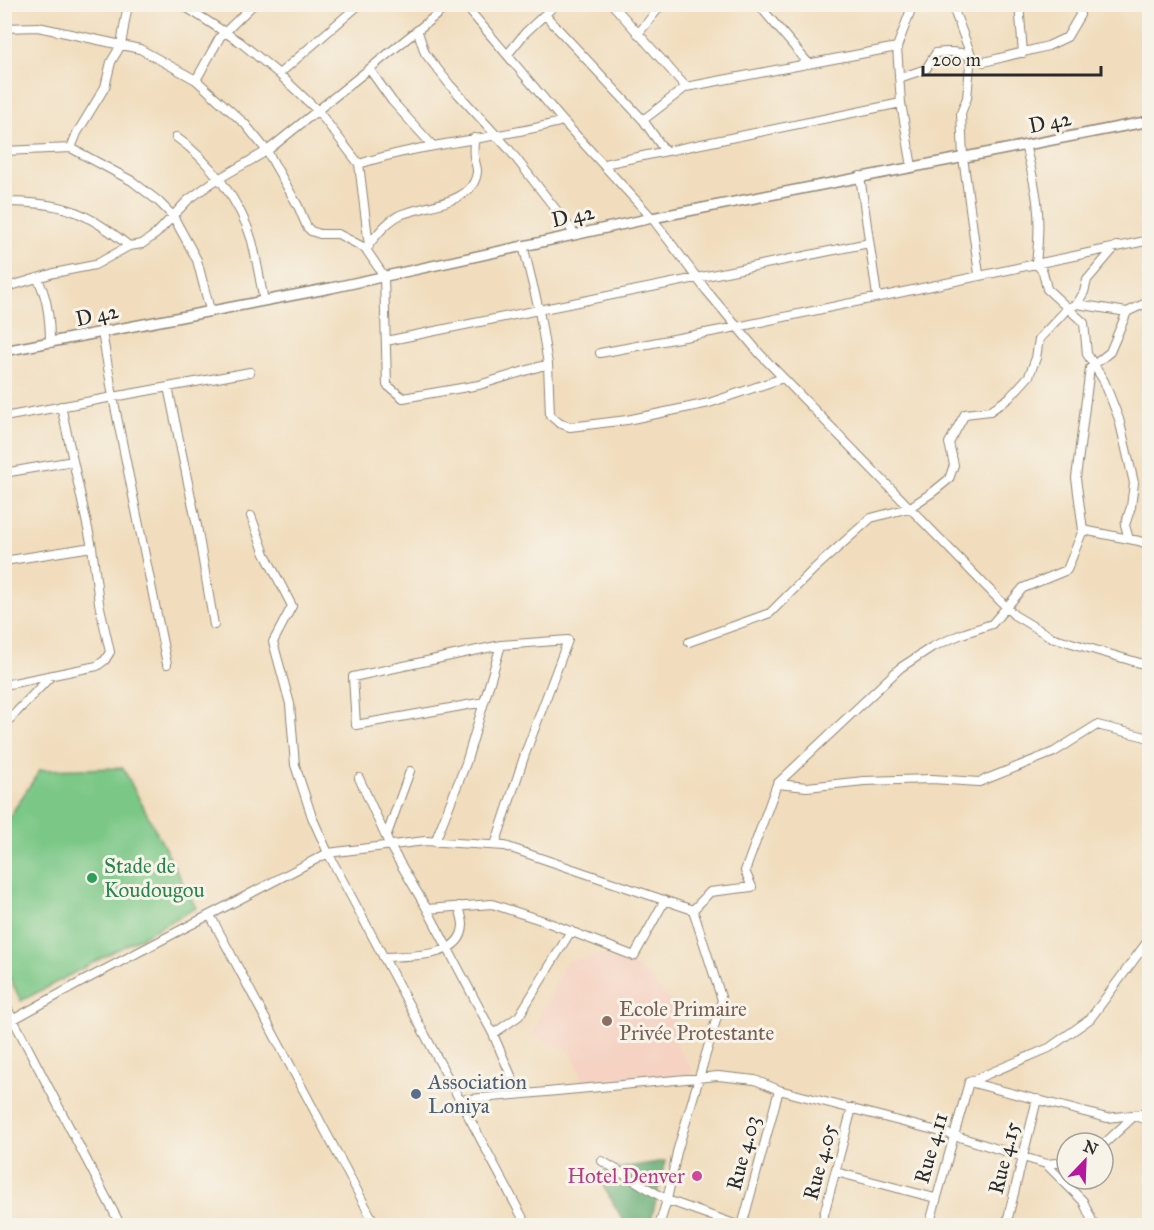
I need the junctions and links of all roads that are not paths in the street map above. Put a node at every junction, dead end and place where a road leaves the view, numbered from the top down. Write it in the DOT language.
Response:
graph roads {
  1 [pos="128,4"];
  2 [pos="182,4"];
  3 [pos="254,4"];
  4 [pos="360,4"];
  5 [pos="450,4"];
  6 [pos="464,4"];
  7 [pos="556,4"];
  8 [pos="612,4"];
  9 [pos="662,4"];
  10 [pos="758,4"];
  11 [pos="913,4"];
  12 [pos="954,4"];
  13 [pos="1019,4"];
  14 [pos="1078,4"];
  15 [pos="545,15"];
  16 [pos="4,28"];
  17 [pos="418,32"];
  18 [pos="224,33"];
  19 [pos="638,34"];
  20 [pos="121,45"];
  21 [pos="897,47"];
  22 [pos="1023,53"];
  23 [pos="508,54"];
  24 [pos="970,56"];
  25 [pos="808,64"];
  26 [pos="370,70"];
  27 [pos="279,74"];
  28 [pos="899,78"];
  29 [pos="196,80"];
  30 [pos="686,87"];
  31 [pos="901,103"];
  32 [pos="318,111"];
  33 [pos="643,120"];
  34 [pos="563,121"];
  35 [pos="1149,122"];
  36 [pos="496,135"];
  37 [pos="176,137"];
  38 [pos="474,138"];
  39 [pos="1025,145"];
  40 [pos="433,147"];
  41 [pos="71,148"];
  42 [pos="4,151"];
  43 [pos="267,151"];
  44 [pos="665,151"];
  45 [pos="963,157"];
  46 [pos="359,164"];
  47 [pos="604,164"];
  48 [pos="912,166"];
  49 [pos="860,176"];
  50 [pos="220,180"];
  51 [pos="4,202"];
  52 [pos="174,216"];
  53 [pos="652,218"];
  54 [pos="575,234"];
  55 [pos="1149,240"];
  56 [pos="869,243"];
  57 [pos="369,244"];
  58 [pos="523,245"];
  59 [pos="129,246"];
  60 [pos="1116,246"];
  61 [pos="370,254"];
  62 [pos="1036,263"];
  63 [pos="979,274"];
  64 [pos="384,276"];
  65 [pos="37,278"];
  66 [pos="697,278"];
  67 [pos="4,288"];
  68 [pos="877,296"];
  69 [pos="264,301"];
  70 [pos="1149,301"];
  71 [pos="1077,304"];
  72 [pos="1068,308"];
  73 [pos="210,310"];
  74 [pos="539,310"];
  75 [pos="1127,312"];
  76 [pos="737,327"];
  77 [pos="102,332"];
  78 [pos="386,341"];
  79 [pos="50,343"];
  80 [pos="4,351"];
  81 [pos="600,353"];
  82 [pos="548,364"];
  83 [pos="1094,364"];
  84 [pos="250,372"];
  85 [pos="783,378"];
  86 [pos="168,387"];
  87 [pos="113,397"];
  88 [pos="61,406"];
  89 [pos="4,417"];
  90 [pos="73,461"];
  91 [pos="4,473"];
  92 [pos="909,508"];
  93 [pos="250,516"];
  94 [pos="1083,530"];
  95 [pos="1129,539"];
  96 [pos="1149,545"];
  97 [pos="92,547"];
  98 [pos="4,561"];
  99 [pos="1006,608"];
  100 [pos="214,625"];
  101 [pos="689,642"];
  102 [pos="501,645"];
  103 [pos="167,664"];
  104 [pos="1149,666"];
  105 [pos="51,675"];
  106 [pos="4,685"];
  107 [pos="484,702"];
  108 [pos="4,725"];
  109 [pos="1149,738"];
  110 [pos="410,771"];
  111 [pos="359,778"];
  112 [pos="777,784"];
  113 [pos="386,837"];
  114 [pos="435,842"];
  115 [pos="495,845"];
  116 [pos="390,846"];
  117 [pos="328,853"];
  118 [pos="665,900"];
  119 [pos="459,906"];
  120 [pos="427,909"];
  121 [pos="693,910"];
  122 [pos="210,915"];
  123 [pos="571,931"];
  124 [pos="1149,938"];
  125 [pos="448,949"];
  126 [pos="383,957"];
  127 [pos="4,1002"];
  128 [pos="14,1019"];
  129 [pos="493,1034"];
  130 [pos="699,1077"];
  131 [pos="969,1082"];
  132 [pos="779,1090"];
  133 [pos="515,1095"];
  134 [pos="1037,1099"];
  135 [pos="460,1100"];
  136 [pos="852,1108"];
  137 [pos="1149,1113"];
  138 [pos="1134,1116"];
  139 [pos="1149,1120"];
  140 [pos="1115,1134"];
  141 [pos="953,1135"];
  142 [pos="1023,1156"];
  143 [pos="602,1161"];
  144 [pos="1055,1163"];
  145 [pos="1046,1164"];
  146 [pos="836,1173"];
  147 [pos="935,1198"];
  148 [pos="667,1200"];
  149 [pos="121,1226"];
  150 [pos="376,1226"];
  151 [pos="527,1226"];
  152 [pos="659,1226"];
  153 [pos="741,1226"];
  154 [pos="821,1226"];
  155 [pos="929,1226"];
  156 [pos="1006,1226"];
  157 [pos="1092,1226"];
  1 -- 20 [label="street"];
  2 -- 18 [label="street"];
  3 -- 18 [label="street"];
  4 -- 27 [label="street"];
  5 -- 17 [label="street"];
  6 -- 23 [label="street"];
  7 -- 15 [label="street"];
  8 -- 19 [label="street"];
  9 -- 19 [label="street"];
  10 -- 25 [label="street"];
  11 -- 21 [label="street"];
  12 -- 24 [label="street"];
  13 -- 22 [label="street"];
  14 -- 22 [label="street"];
  15 -- 23 [label="street"];
  15 -- 33 [label="street"];
  16 -- 20 [label="street"];
  17 -- 26 [label="street"];
  17 -- 36 [label="street"];
  18 -- 27 [label="street"];
  18 -- 29 [label="street"];
  19 -- 30 [label="street"];
  20 -- 29 [label="street"];
  20 -- 41 [label="street"];
  21 -- 25 [label="street"];
  21 -- 28 [label="street"];
  22 -- 24 [label="street"];
  23 -- 34 [label="street"];
  24 -- 28 [label="street"];
  24 -- 45 [label="street"];
  25 -- 30 [label="street"];
  26 -- 32 [label="street"];
  26 -- 40 [label="street"];
  27 -- 32 [label="street"];
  28 -- 31 [label="street"];
  29 -- 43 [label="street"];
  30 -- 33 [label="street"];
  31 -- 44 [label="street"];
  31 -- 48 [label="street"];
  32 -- 43 [label="street"];
  32 -- 46 [label="street"];
  33 -- 44 [label="street"];
  34 -- 36 [label="street"];
  34 -- 47 [label="street"];
  35 -- 39 [label="street, D 42 / D 42"];
  36 -- 38 [label="street"];
  36 -- 54 [label="street"];
  37 -- 50 [label="street"];
  38 -- 40 [label="street"];
  38 -- 57 [label="street"];
  39 -- 45 [label="street, D 42 / D 42"];
  39 -- 62 [label="street"];
  40 -- 46 [label="street"];
  41 -- 42 [label="street"];
  41 -- 52 [label="street"];
  43 -- 50 [label="street"];
  43 -- 61 [label="street"];
  44 -- 47 [label="street"];
  45 -- 48 [label="street, D 42 / D 42"];
  45 -- 63 [label="street"];
  46 -- 57 [label="street"];
  47 -- 53 [label="street"];
  48 -- 49 [label="street, D 42 / D 42"];
  49 -- 53 [label="street, D 42 / D 42"];
  49 -- 56 [label="street"];
  50 -- 52 [label="street"];
  50 -- 69 [label="street"];
  51 -- 59 [label="street"];
  52 -- 59 [label="street"];
  52 -- 73 [label="street"];
  53 -- 54 [label="street, D 42 / D 42"];
  53 -- 66 [label="street"];
  54 -- 58 [label="street, D 42 / D 42"];
  55 -- 60 [label="street"];
  56 -- 66 [label="street"];
  56 -- 68 [label="street"];
  57 -- 61 [label="street"];
  58 -- 64 [label="street, D 42 / D 42"];
  58 -- 74 [label="street"];
  59 -- 65 [label="street"];
  60 -- 62 [label="street"];
  60 -- 71 [label="street"];
  61 -- 64 [label="street"];
  62 -- 63 [label="street"];
  62 -- 72 [label="street"];
  63 -- 68 [label="street"];
  64 -- 69 [label="street, D 42 / D 42"];
  64 -- 78 [label="street"];
  65 -- 67 [label="street"];
  65 -- 79 [label="street"];
  66 -- 74 [label="street"];
  66 -- 76 [label="street"];
  68 -- 76 [label="street"];
  69 -- 73 [label="street, D 42 / D 42"];
  70 -- 75 [label="street"];
  71 -- 72 [label="street"];
  71 -- 75 [label="street"];
  72 -- 83 [label="street"];
  72 -- 92 [label="street"];
  73 -- 77 [label="street, D 42 / D 42"];
  74 -- 78 [label="street"];
  74 -- 82 [label="street"];
  75 -- 83 [label="street"];
  76 -- 81 [label="street"];
  76 -- 85 [label="street"];
  77 -- 79 [label="street, D 42 / D 42"];
  77 -- 87 [label="street"];
  78 -- 82 [label="street"];
  79 -- 80 [label="street, D 42 / D 42"];
  82 -- 85 [label="street"];
  83 -- 94 [label="street"];
  83 -- 95 [label="street"];
  84 -- 86 [label="street"];
  85 -- 92 [label="street"];
  86 -- 87 [label="street"];
  86 -- 100 [label="street"];
  87 -- 88 [label="street"];
  87 -- 103 [label="street"];
  88 -- 89 [label="street"];
  88 -- 90 [label="street"];
  90 -- 91 [label="street"];
  90 -- 97 [label="street"];
  92 -- 99 [label="street"];
  92 -- 101 [label="street"];
  93 -- 117 [label="street"];
  94 -- 95 [label="street"];
  94 -- 99 [label="street"];
  95 -- 96 [label="street"];
  97 -- 98 [label="street"];
  97 -- 105 [label="street"];
  99 -- 104 [label="street"];
  99 -- 112 [label="street"];
  102 -- 107 [label="street"];
  102 -- 107 [label="street"];
  102 -- 115 [label="street"];
  105 -- 106 [label="street"];
  105 -- 108 [label="street"];
  107 -- 114 [label="street"];
  109 -- 112 [label="street"];
  110 -- 113 [label="street"];
  111 -- 113 [label="street"];
  112 -- 121 [label="street"];
  113 -- 116 [label="street"];
  114 -- 115 [label="street"];
  114 -- 116 [label="street"];
  115 -- 118 [label="street"];
  116 -- 117 [label="street"];
  116 -- 120 [label="street"];
  117 -- 122 [label="street"];
  117 -- 126 [label="street"];
  118 -- 121 [label="street"];
  118 -- 123 [label="street"];
  119 -- 120 [label="street"];
  119 -- 123 [label="street"];
  119 -- 125 [label="street"];
  120 -- 125 [label="street"];
  121 -- 130 [label="street"];
  122 -- 128 [label="street"];
  122 -- 150 [label="street"];
  123 -- 129 [label="street"];
  124 -- 131 [label="street"];
  125 -- 126 [label="street"];
  125 -- 129 [label="street"];
  126 -- 135 [label="street"];
  127 -- 128 [label="street"];
  128 -- 149 [label="street"];
  129 -- 133 [label="street"];
  130 -- 132 [label="street"];
  130 -- 133 [label="street"];
  130 -- 148 [label="street"];
  131 -- 134 [label="street"];
  131 -- 141 [label="street, Rue 4.11"];
  132 -- 136 [label="street"];
  132 -- 153 [label="street, Rue 4.03"];
  133 -- 135 [label="street"];
  134 -- 138 [label="street"];
  134 -- 142 [label="street, Rue 4.15"];
  135 -- 151 [label="street"];
  136 -- 141 [label="street"];
  136 -- 146 [label="street, Rue 4.05"];
  137 -- 138 [label="street"];
  138 -- 139 [label="street"];
  138 -- 140 [label="street"];
  141 -- 142 [label="street"];
  141 -- 147 [label="street, Rue 4.11"];
  142 -- 145 [label="street"];
  142 -- 156 [label="street, Rue 4.15"];
  143 -- 148 [label="street"];
  144 -- 145 [label="street"];
  145 -- 157 [label="street"];
  146 -- 147 [label="street"];
  146 -- 154 [label="street, Rue 4.05"];
  147 -- 155 [label="street, Rue 4.11"];
  148 -- 152 [label="street"];
  148 -- 153 [label="street"];
}
